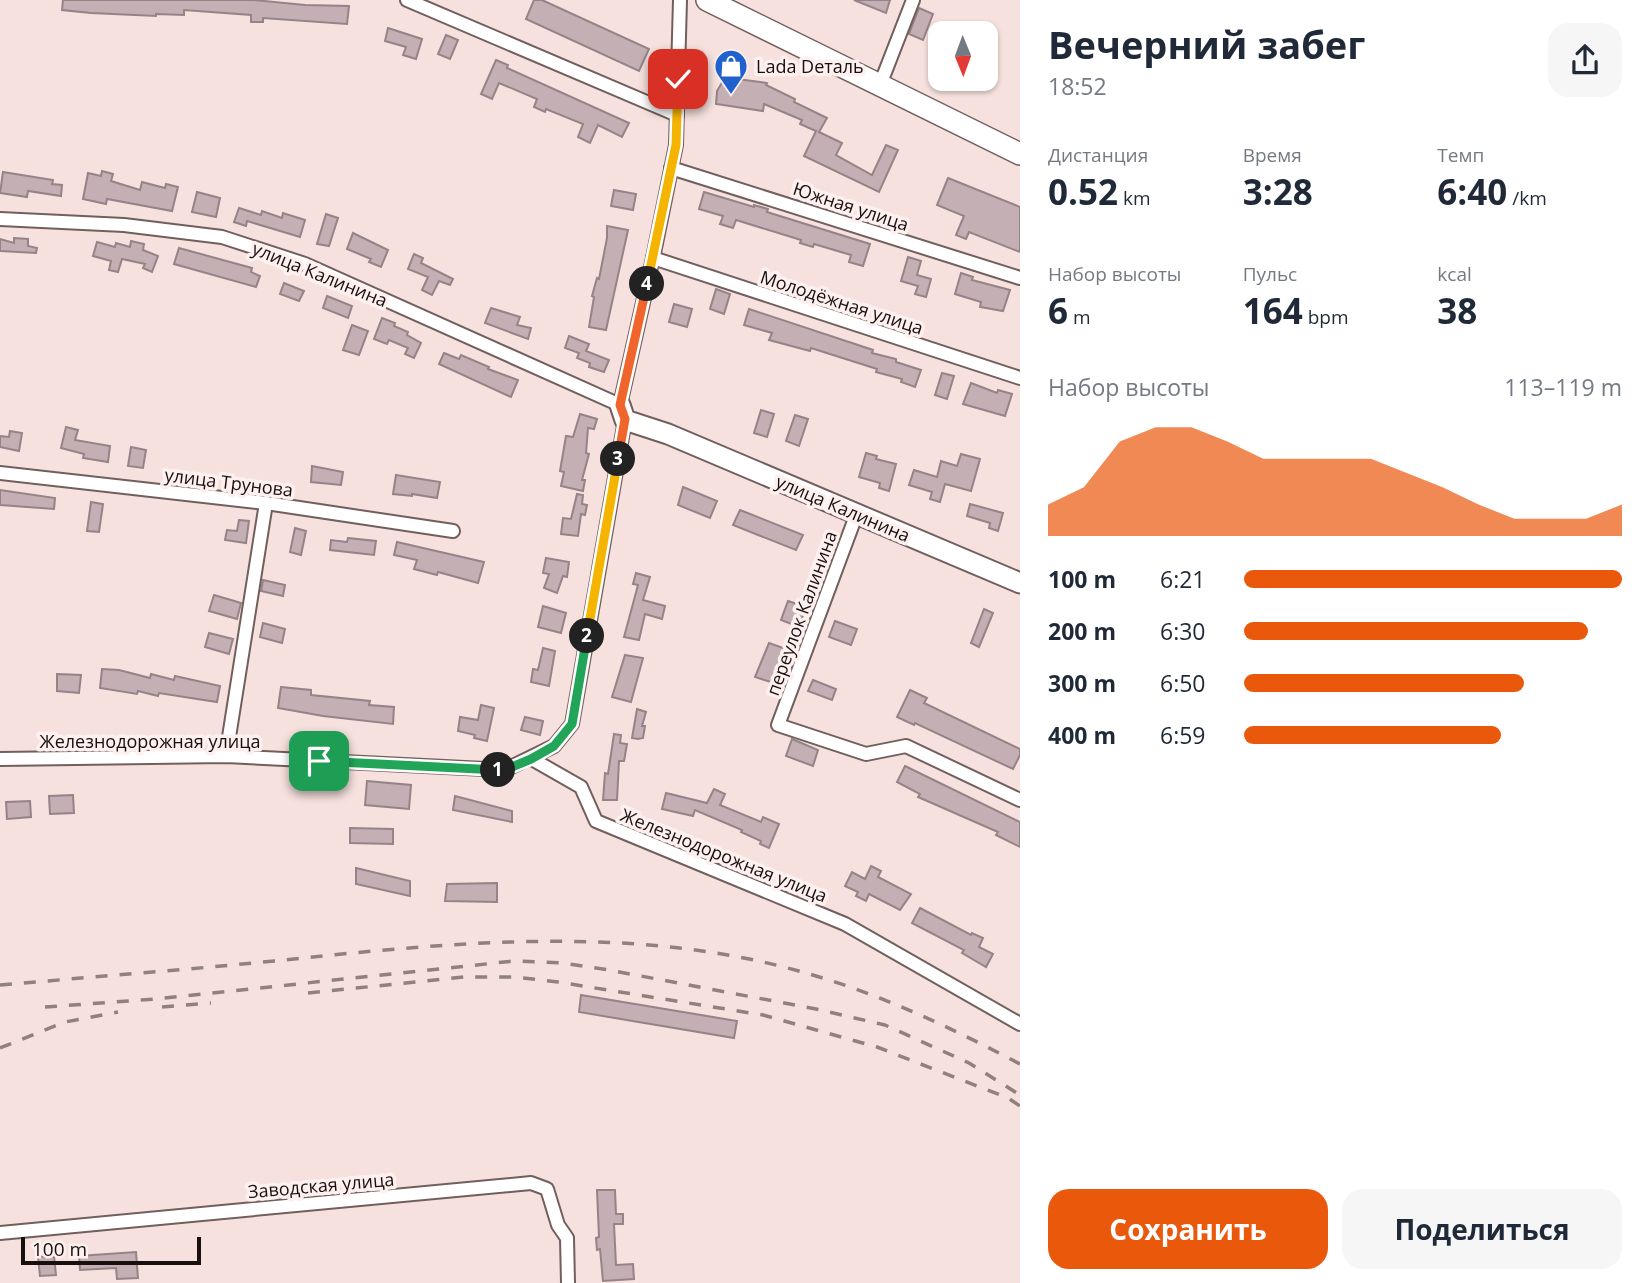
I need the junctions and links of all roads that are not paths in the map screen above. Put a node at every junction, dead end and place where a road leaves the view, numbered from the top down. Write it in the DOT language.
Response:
graph roads {
  1 [pos="407,0"];
  2 [pos="680,0"];
  3 [pos="707,0"];
  4 [pos="912,0"];
  5 [pos="880,85"];
  6 [pos="677,114"];
  7 [pos="1020,155"];
  8 [pos="671,168"];
  9 [pos="0,219"];
  10 [pos="653,258"];
  11 [pos="1020,278"];
  12 [pos="1020,378"];
  13 [pos="622,412"];
  14 [pos="0,472"];
  15 [pos="265,503"];
  16 [pos="857,513"];
  17 [pos="453,531"];
  18 [pos="1020,583"];
  19 [pos="226,756"];
  20 [pos="0,759"];
  21 [pos="531,759"];
  22 [pos="1020,800"];
  23 [pos="1020,1024"];
  24 [pos="0,1233"];
  25 [pos="568,1283"];
  1 -- 6 [label="street"];
  2 -- 6 [label="street"];
  3 -- 5 [label="main road"];
  4 -- 5 [label="street"];
  5 -- 7 [label="main road"];
  6 -- 8 [label="street"];
  8 -- 10 [label="street"];
  8 -- 11 [label="street, Южная улица"];
  9 -- 13 [label="street, улица Калинина"];
  10 -- 12 [label="street, Молодёжная улица"];
  10 -- 13 [label="street"];
  13 -- 16 [label="street, улица Калинина"];
  13 -- 21 [label="street"];
  14 -- 15 [label="street, улица Трунова"];
  15 -- 17 [label="street, улица Трунова"];
  15 -- 19 [label="street"];
  16 -- 18 [label="street, улица Калинина"];
  16 -- 22 [label="street, переулок Калинина"];
  19 -- 20 [label="street, Железнодорожная улица"];
  19 -- 21 [label="street, Железнодорожная улица"];
  21 -- 23 [label="street, Железнодорожная улица"];
  24 -- 25 [label="street, Заводская улица"];
}
